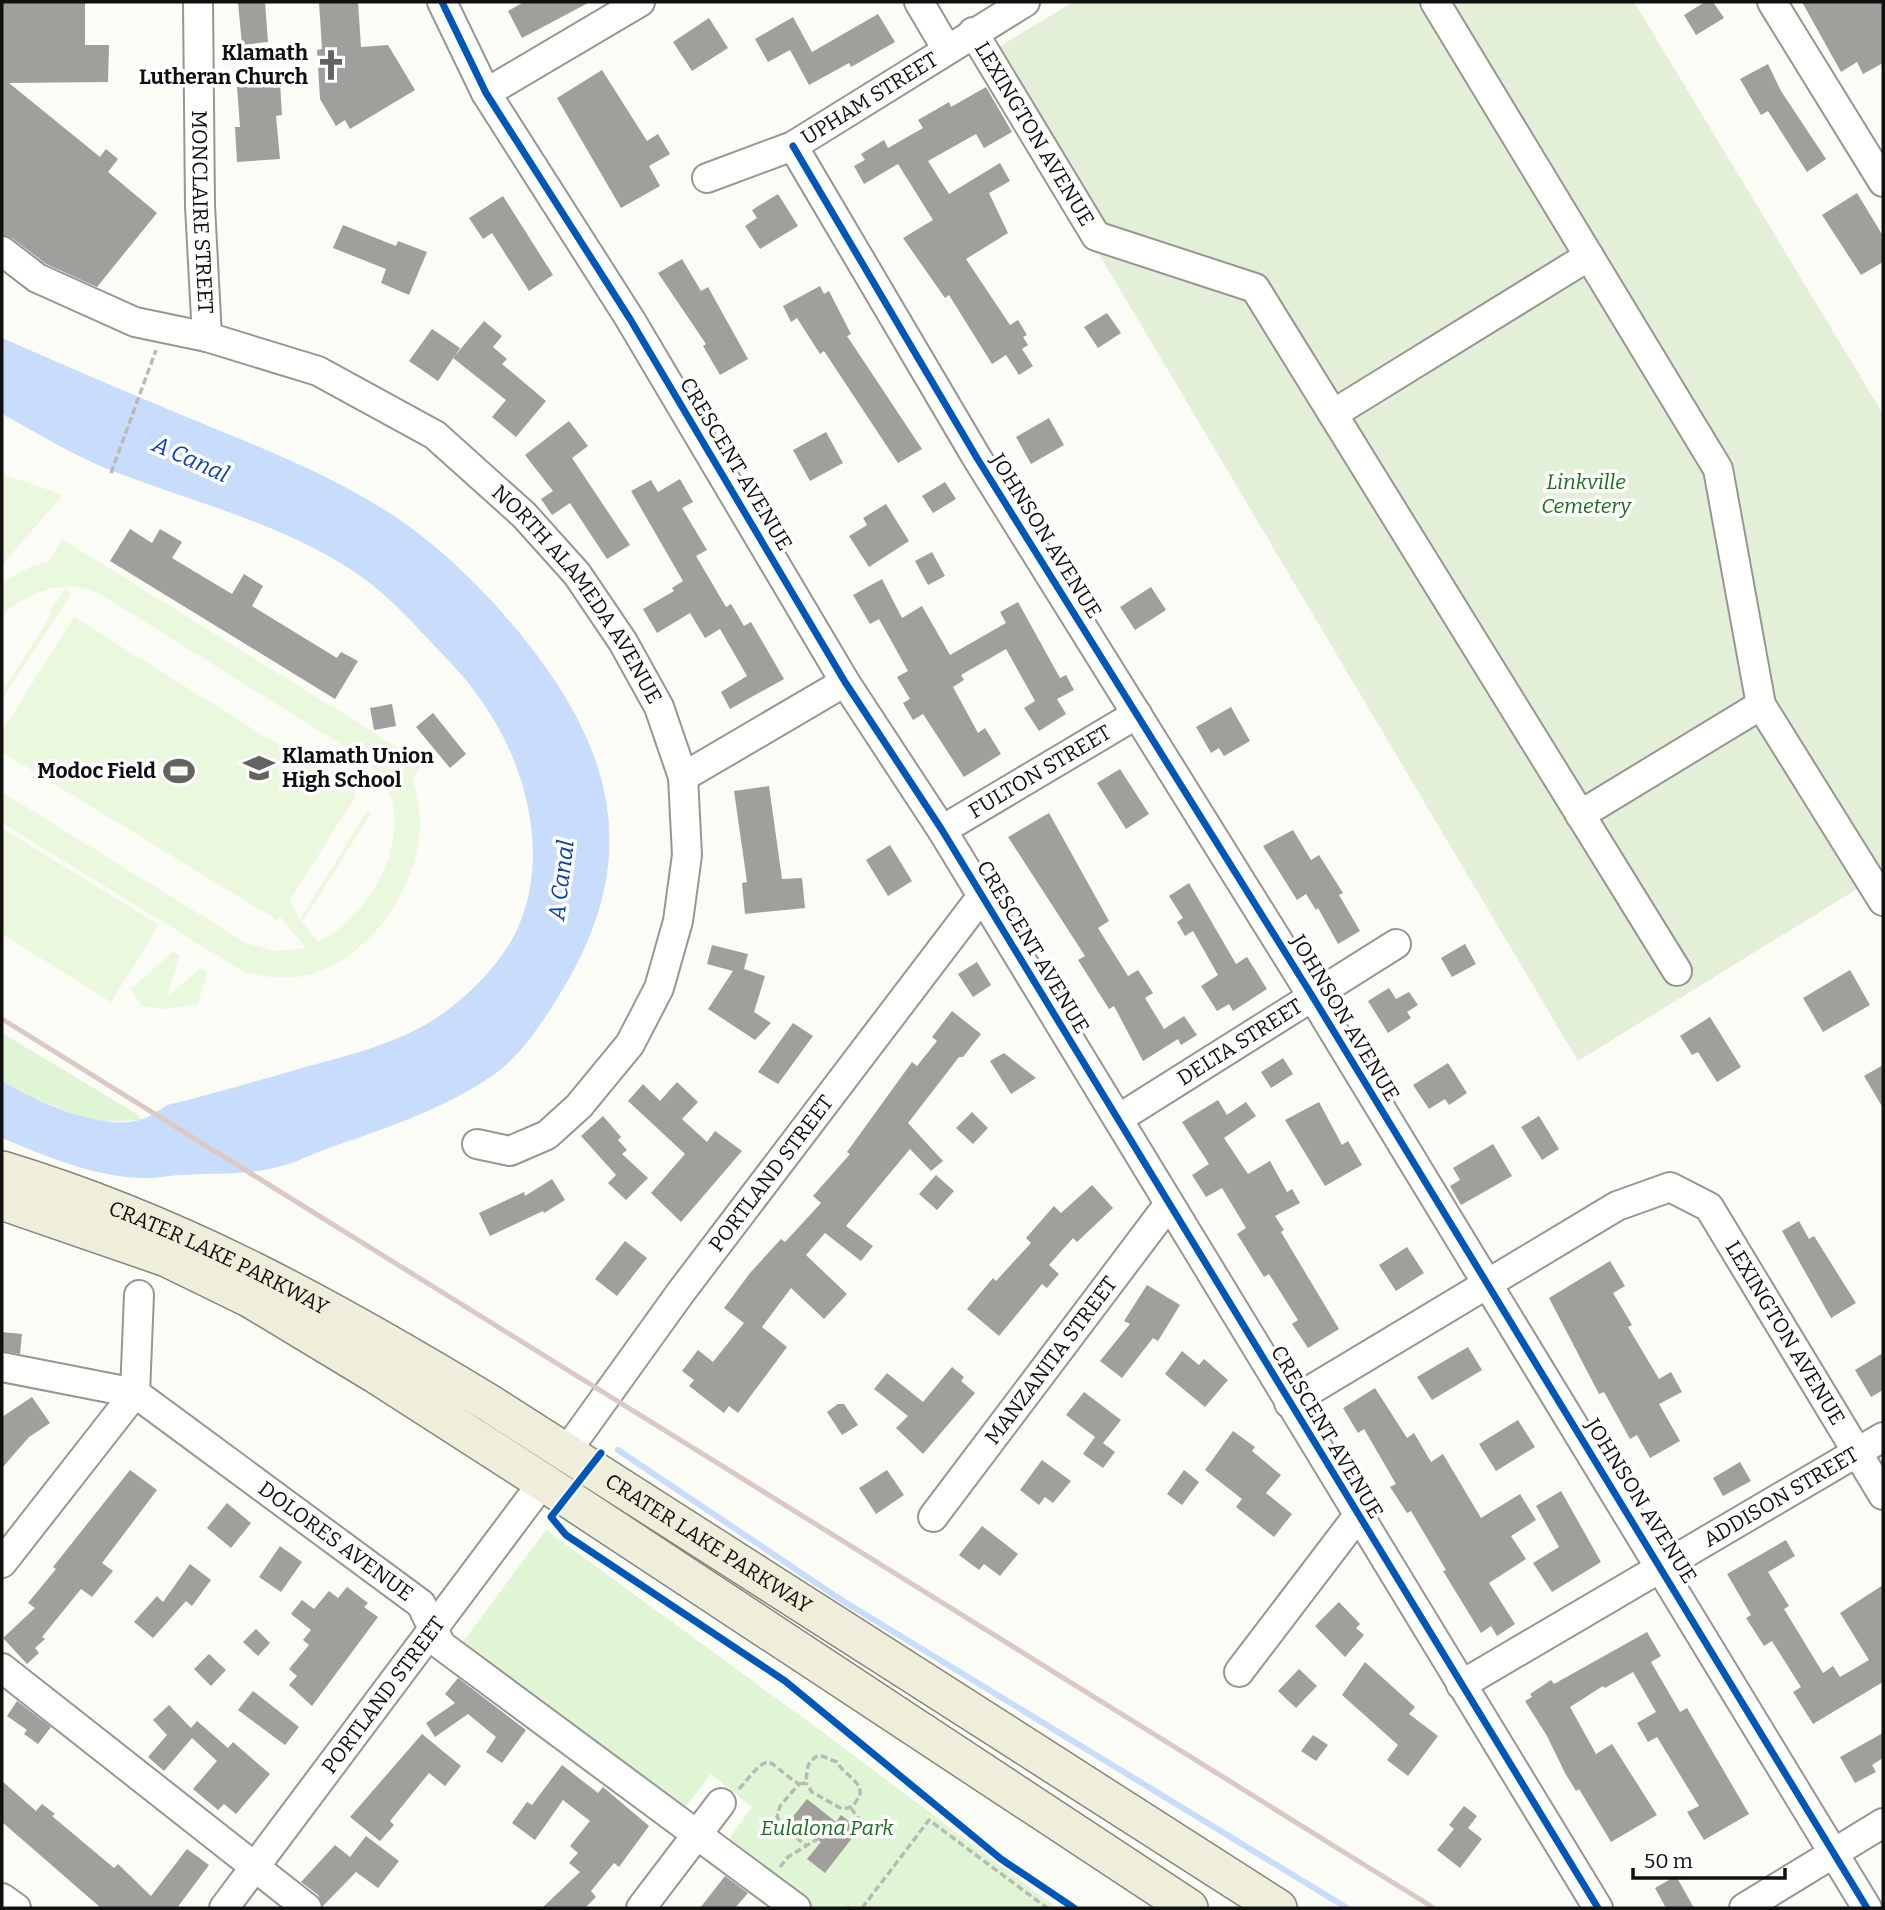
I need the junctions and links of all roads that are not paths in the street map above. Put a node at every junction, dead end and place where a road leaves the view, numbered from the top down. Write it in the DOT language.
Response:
graph roads {
  1 [pos="198,2"];
  2 [pos="442,2"];
  3 [pos="640,2"];
  4 [pos="919,2"];
  5 [pos="1025,2"];
  6 [pos="1436,2"];
  7 [pos="1772,2"];
  8 [pos="973,32"];
  9 [pos="946,48"];
  10 [pos="486,93"];
  11 [pos="793,146"];
  12 [pos="707,178"];
  13 [pos="1883,182"];
  14 [pos="2,251"];
  15 [pos="1589,256"];
  16 [pos="206,337"];
  17 [pos="1333,414"];
  18 [pos="845,682"];
  19 [pos="1761,705"];
  20 [pos="1137,714"];
  21 [pos="683,777"];
  22 [pos="1580,815"];
  23 [pos="942,830"];
  24 [pos="982,896"];
  25 [pos="1883,901"];
  26 [pos="1396,944"];
  27 [pos="1677,971"];
  28 [pos="1311,994"];
  29 [pos="1118,1119"];
  30 [pos="477,1144"];
  31 [pos="2,1170"];
  32 [pos="2,1201"];
  33 [pos="1169,1204"];
  34 [pos="1487,1283"];
  35 [pos="139,1295"];
  36 [pos="2,1367"];
  37 [pos="375,1374"];
  38 [pos="135,1393"];
  39 [pos="1289,1403"];
  40 [pos="1883,1437"];
  41 [pos="566,1452"];
  42 [pos="1857,1453"];
  43 [pos="543,1482"];
  44 [pos="1883,1495"];
  45 [pos="933,1517"];
  46 [pos="1357,1517"];
  47 [pos="2,1563"];
  48 [pos="1661,1566"];
  49 [pos="432,1627"];
  50 [pos="2,1668"];
  51 [pos="1239,1672"];
  52 [pos="1461,1685"];
  53 [pos="721,1803"];
  54 [pos="1883,1823"];
  55 [pos="696,1834"];
  56 [pos="1833,1853"];
  57 [pos="255,1868"];
  58 [pos="2,1898"];
  59 [pos="16,1908"];
  60 [pos="224,1908"];
  61 [pos="307,1908"];
  62 [pos="641,1908"];
  63 [pos="796,1908"];
  64 [pos="1189,1908"];
  65 [pos="1278,1908"];
  66 [pos="1598,1908"];
  67 [pos="1744,1908"];
  68 [pos="1867,1908"];
  1 -- 16 [label="street, MONCLAIRE STREET"];
  2 -- 10 [label="street, CRESCENT AVENUE"];
  3 -- 10 [label="street"];
  4 -- 9 [label="street"];
  5 -- 8 [label="street, UPHAM STREET"];
  6 -- 15 [label="street"];
  7 -- 13 [label="street"];
  8 -- 9 [label="street, UPHAM STREET"];
  8 -- 17 [label="street, LEXINGTON AVENUE"];
  9 -- 11 [label="street, UPHAM STREET"];
  10 -- 18 [label="street, CRESCENT AVENUE"];
  11 -- 12 [label="street, UPHAM STREET"];
  11 -- 20 [label="street, JOHNSON AVENUE"];
  14 -- 16 [label="street, NORTH ALAMEDA AVENUE"];
  15 -- 17 [label="street"];
  15 -- 19 [label="street"];
  16 -- 21 [label="street, NORTH ALAMEDA AVENUE"];
  17 -- 22 [label="street"];
  18 -- 21 [label="street"];
  18 -- 23 [label="street, CRESCENT AVENUE"];
  19 -- 22 [label="street"];
  19 -- 25 [label="street"];
  20 -- 23 [label="street, FULTON STREET"];
  20 -- 28 [label="street, JOHNSON AVENUE"];
  21 -- 30 [label="street, NORTH ALAMEDA AVENUE"];
  22 -- 27 [label="street"];
  23 -- 24 [label="street, CRESCENT AVENUE"];
  24 -- 29 [label="street, CRESCENT AVENUE"];
  24 -- 41 [label="street, PORTLAND STREET"];
  26 -- 28 [label="street, DELTA STREET"];
  28 -- 29 [label="street, DELTA STREET"];
  28 -- 34 [label="street, JOHNSON AVENUE"];
  29 -- 33 [label="street, CRESCENT AVENUE"];
  31 -- 41 [label="main road, CRATER LAKE PARKWAY"];
  32 -- 37 [label="main road, CRATER LAKE PARKWAY"];
  33 -- 39 [label="street, CRESCENT AVENUE"];
  33 -- 45 [label="street, MANZANITA STREET"];
  34 -- 39 [label="street"];
  34 -- 42 [label="street, LEXINGTON AVENUE"];
  34 -- 48 [label="street, JOHNSON AVENUE"];
  35 -- 38 [label="street"];
  36 -- 38 [label="street, DOLORES AVENUE"];
  37 -- 41 [label="main road"];
  37 -- 43 [label="main road, CRATER LAKE PARKWAY"];
  38 -- 47 [label="street"];
  38 -- 49 [label="street, DOLORES AVENUE"];
  39 -- 46 [label="street, CRESCENT AVENUE"];
  40 -- 42 [label="street, ADDISON STREET"];
  41 -- 65 [label="main road, CRATER LAKE PARKWAY"];
  42 -- 44 [label="street, LEXINGTON AVENUE"];
  42 -- 48 [label="street, ADDISON STREET"];
  43 -- 49 [label="street, PORTLAND STREET"];
  43 -- 64 [label="main road, CRATER LAKE PARKWAY"];
  46 -- 51 [label="street"];
  46 -- 52 [label="street, CRESCENT AVENUE"];
  48 -- 52 [label="street, ADDISON STREET"];
  48 -- 56 [label="street, JOHNSON AVENUE"];
  49 -- 55 [label="street, DOLORES AVENUE"];
  49 -- 57 [label="street, PORTLAND STREET"];
  50 -- 57 [label="street"];
  52 -- 66 [label="street, CRESCENT AVENUE"];
  53 -- 55 [label="street"];
  54 -- 56 [label="street"];
  55 -- 62 [label="street"];
  55 -- 63 [label="street, DOLORES AVENUE"];
  56 -- 67 [label="street"];
  56 -- 68 [label="street, JOHNSON AVENUE"];
  57 -- 60 [label="street, PORTLAND STREET"];
  57 -- 61 [label="street"];
  58 -- 59 [label="street"];
}
